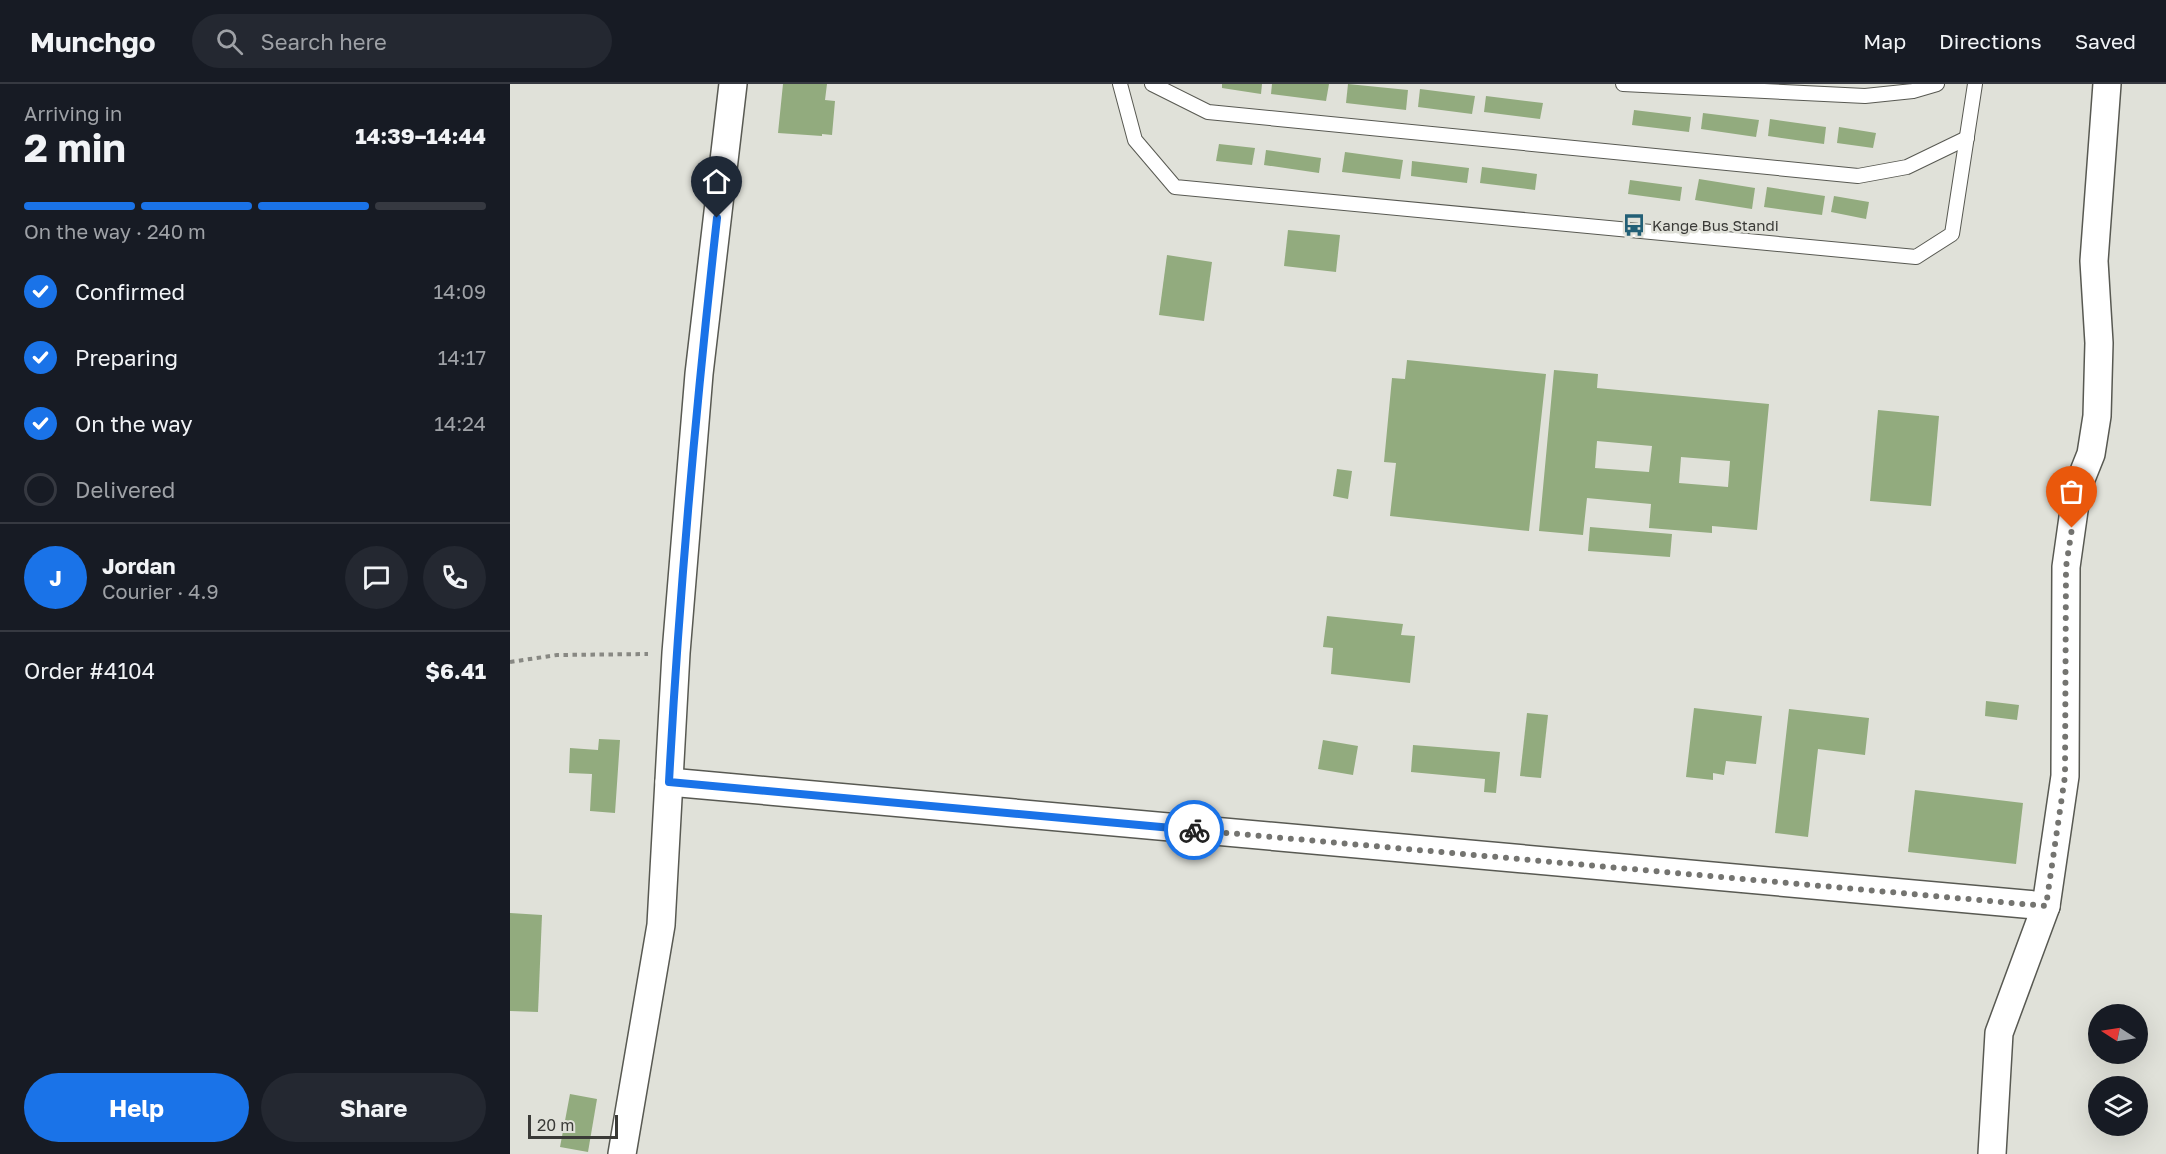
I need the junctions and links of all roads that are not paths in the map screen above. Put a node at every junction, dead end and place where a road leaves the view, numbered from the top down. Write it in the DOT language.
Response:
graph roads {
  1 [pos="733,84"];
  2 [pos="1120,84"];
  3 [pos="1152,84"];
  4 [pos="1623,84"];
  5 [pos="1937,84"];
  6 [pos="1976,84"];
  7 [pos="2107,84"];
  8 [pos="1967,138"];
  9 [pos="669,782"];
  10 [pos="2046,906"];
  11 [pos="622,1154"];
  12 [pos="1992,1154"];
  1 -- 9 [label="street"];
  2 -- 8 [label="lane"];
  3 -- 8 [label="lane"];
  4 -- 5 [label="lane"];
  6 -- 8 [label="lane"];
  7 -- 10 [label="street"];
  9 -- 10 [label="street"];
  9 -- 11 [label="street"];
  10 -- 12 [label="street"];
}
